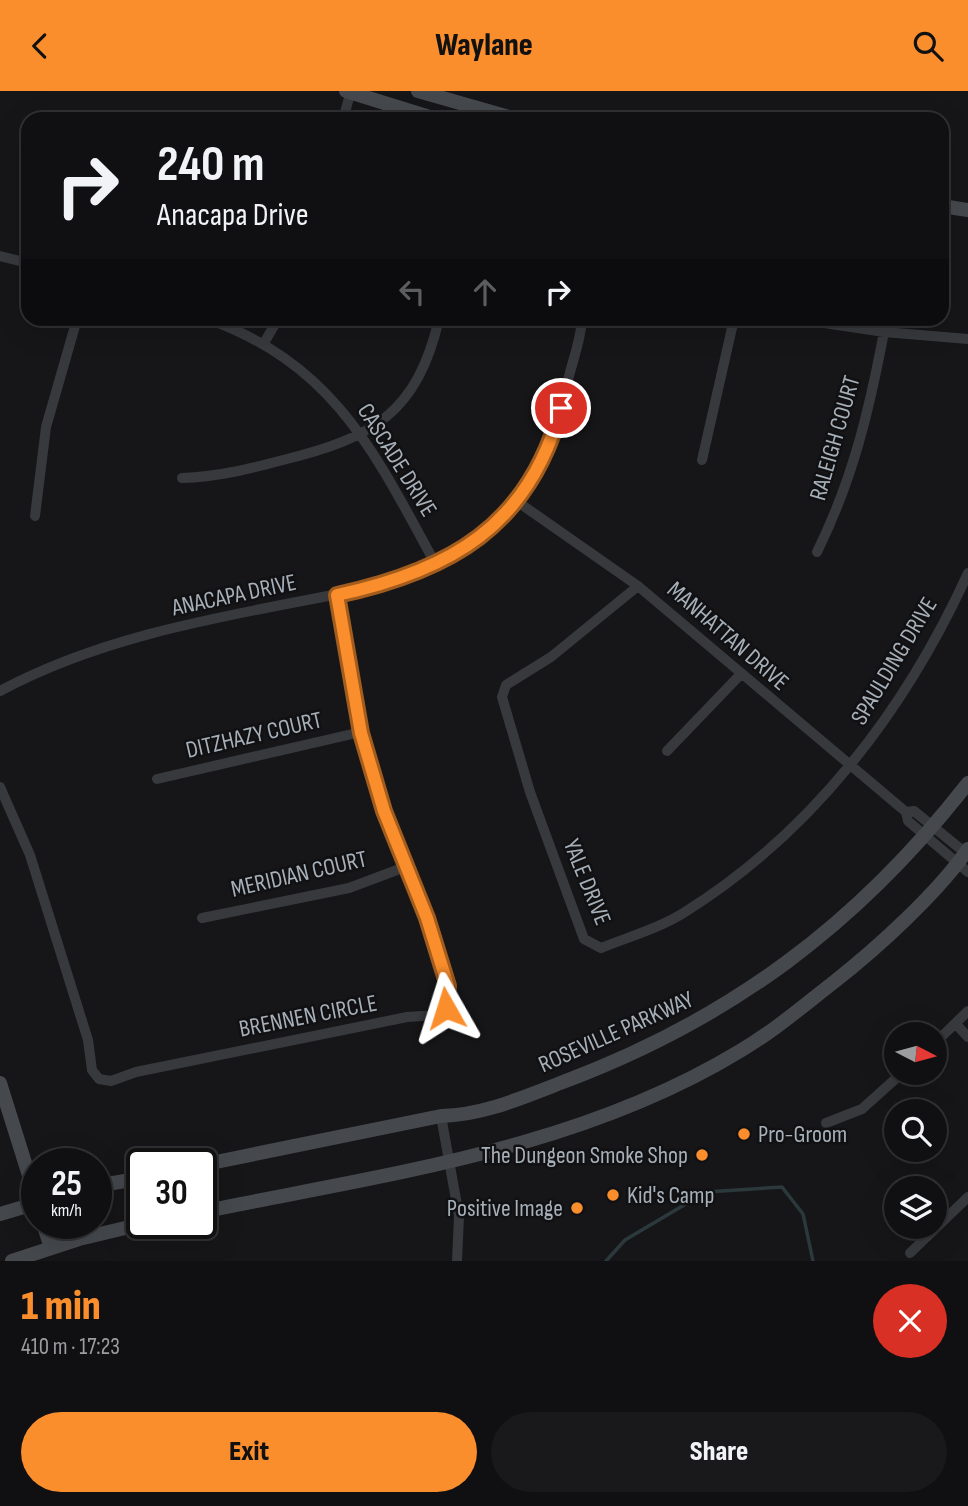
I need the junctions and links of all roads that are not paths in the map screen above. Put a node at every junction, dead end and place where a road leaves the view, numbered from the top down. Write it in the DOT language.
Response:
graph roads {
  1 [pos="418,91"];
  2 [pos="350,92"];
  3 [pos="345,112"];
  4 [pos="414,112"];
  5 [pos="492,112"];
  6 [pos="949,208"];
  7 [pos="968,210"];
  8 [pos="0,256"];
  9 [pos="21,261"];
  10 [pos="75,326"];
  11 [pos="224,326"];
  12 [pos="274,326"];
  13 [pos="437,326"];
  14 [pos="580,326"];
  15 [pos="732,326"];
  16 [pos="844,326"];
  17 [pos="884,332"];
  18 [pos="968,339"];
  19 [pos="264,343"];
  20 [pos="362,434"];
  21 [pos="702,460"];
  22 [pos="182,478"];
  23 [pos="515,501"];
  24 [pos="35,516"];
  25 [pos="817,552"];
  26 [pos="436,565"];
  27 [pos="968,573"];
  28 [pos="638,586"];
  29 [pos="337,595"];
  30 [pos="740,675"];
  31 [pos="0,691"];
  32 [pos="361,733"];
  33 [pos="667,751"];
  34 [pos="850,767"];
  35 [pos="157,779"];
  36 [pos="968,783"];
  37 [pos="0,787"];
  38 [pos="930,832"];
  39 [pos="965,859"];
  40 [pos="405,867"];
  41 [pos="202,918"];
  42 [pos="968,1011"];
  43 [pos="956,1024"];
  44 [pos="947,1032"];
  45 [pos="968,1037"];
  46 [pos="0,1083"];
  47 [pos="889,1085"];
  48 [pos="441,1116"];
  49 [pos="826,1123"];
  50 [pos="21,1151"];
  51 [pos="449,1161"];
  52 [pos="217,1162"];
  53 [pos="968,1197"];
  54 [pos="21,1207"];
  55 [pos="217,1209"];
  56 [pos="0,1214"];
  57 [pos="126,1230"];
  58 [pos="910,1253"];
  59 [pos="52,1255"];
  60 [pos="12,1261"];
  61 [pos="457,1261"];
  1 -- 5 [label="main road"];
  2 -- 3 [label="street"];
  2 -- 4 [label="main road"];
  6 -- 7 [label="main road"];
  8 -- 9 [label="street"];
  10 -- 24 [label="street"];
  11 -- 19 [label="street, CASCADE DRIVE"];
  12 -- 19 [label="street"];
  13 -- 20 [label="street"];
  14 -- 23 [label="street, ANACAPA DRIVE"];
  15 -- 21 [label="street"];
  16 -- 17 [label="street"];
  17 -- 18 [label="street"];
  17 -- 25 [label="street, RALEIGH COURT"];
  19 -- 20 [label="street, CASCADE DRIVE"];
  20 -- 22 [label="street"];
  20 -- 26 [label="street, CASCADE DRIVE"];
  23 -- 26 [label="street, ANACAPA DRIVE"];
  23 -- 28 [label="street, MANHATTAN DRIVE"];
  26 -- 29 [label="street, ANACAPA DRIVE"];
  27 -- 34 [label="street, SPAULDING DRIVE"];
  28 -- 30 [label="street, MANHATTAN DRIVE"];
  28 -- 34 [label="street, YALE DRIVE"];
  29 -- 31 [label="street, ANACAPA DRIVE"];
  29 -- 32 [label="street, BRENNEN CIRCLE"];
  30 -- 33 [label="street"];
  30 -- 34 [label="street, MANHATTAN DRIVE"];
  32 -- 35 [label="street, DITZHAZY COURT"];
  32 -- 40 [label="street, BRENNEN CIRCLE"];
  34 -- 38 [label="street, MANHATTAN DRIVE"];
  36 -- 38 [label="main road, ROSEVILLE PARKWAY"];
  37 -- 40 [label="street, BRENNEN CIRCLE"];
  38 -- 39 [label="street, MANHATTAN DRIVE"];
  38 -- 39 [label="street, MANHATTAN DRIVE"];
  38 -- 48 [label="main road, ROSEVILLE PARKWAY"];
  39 -- 51 [label="main road"];
  40 -- 41 [label="street, MERIDIAN COURT"];
  42 -- 43 [label="street"];
  43 -- 44 [label="street"];
  43 -- 45 [label="street"];
  46 -- 50 [label="main road"];
  47 -- 49 [label="street"];
  48 -- 51 [label="street"];
  48 -- 52 [label="main road, ROSEVILLE PARKWAY"];
  51 -- 55 [label="main road"];
  51 -- 61 [label="street"];
  53 -- 58 [label="street"];
  54 -- 56 [label="main road"];
  57 -- 59 [label="main road"];
  59 -- 60 [label="main road"];
}
